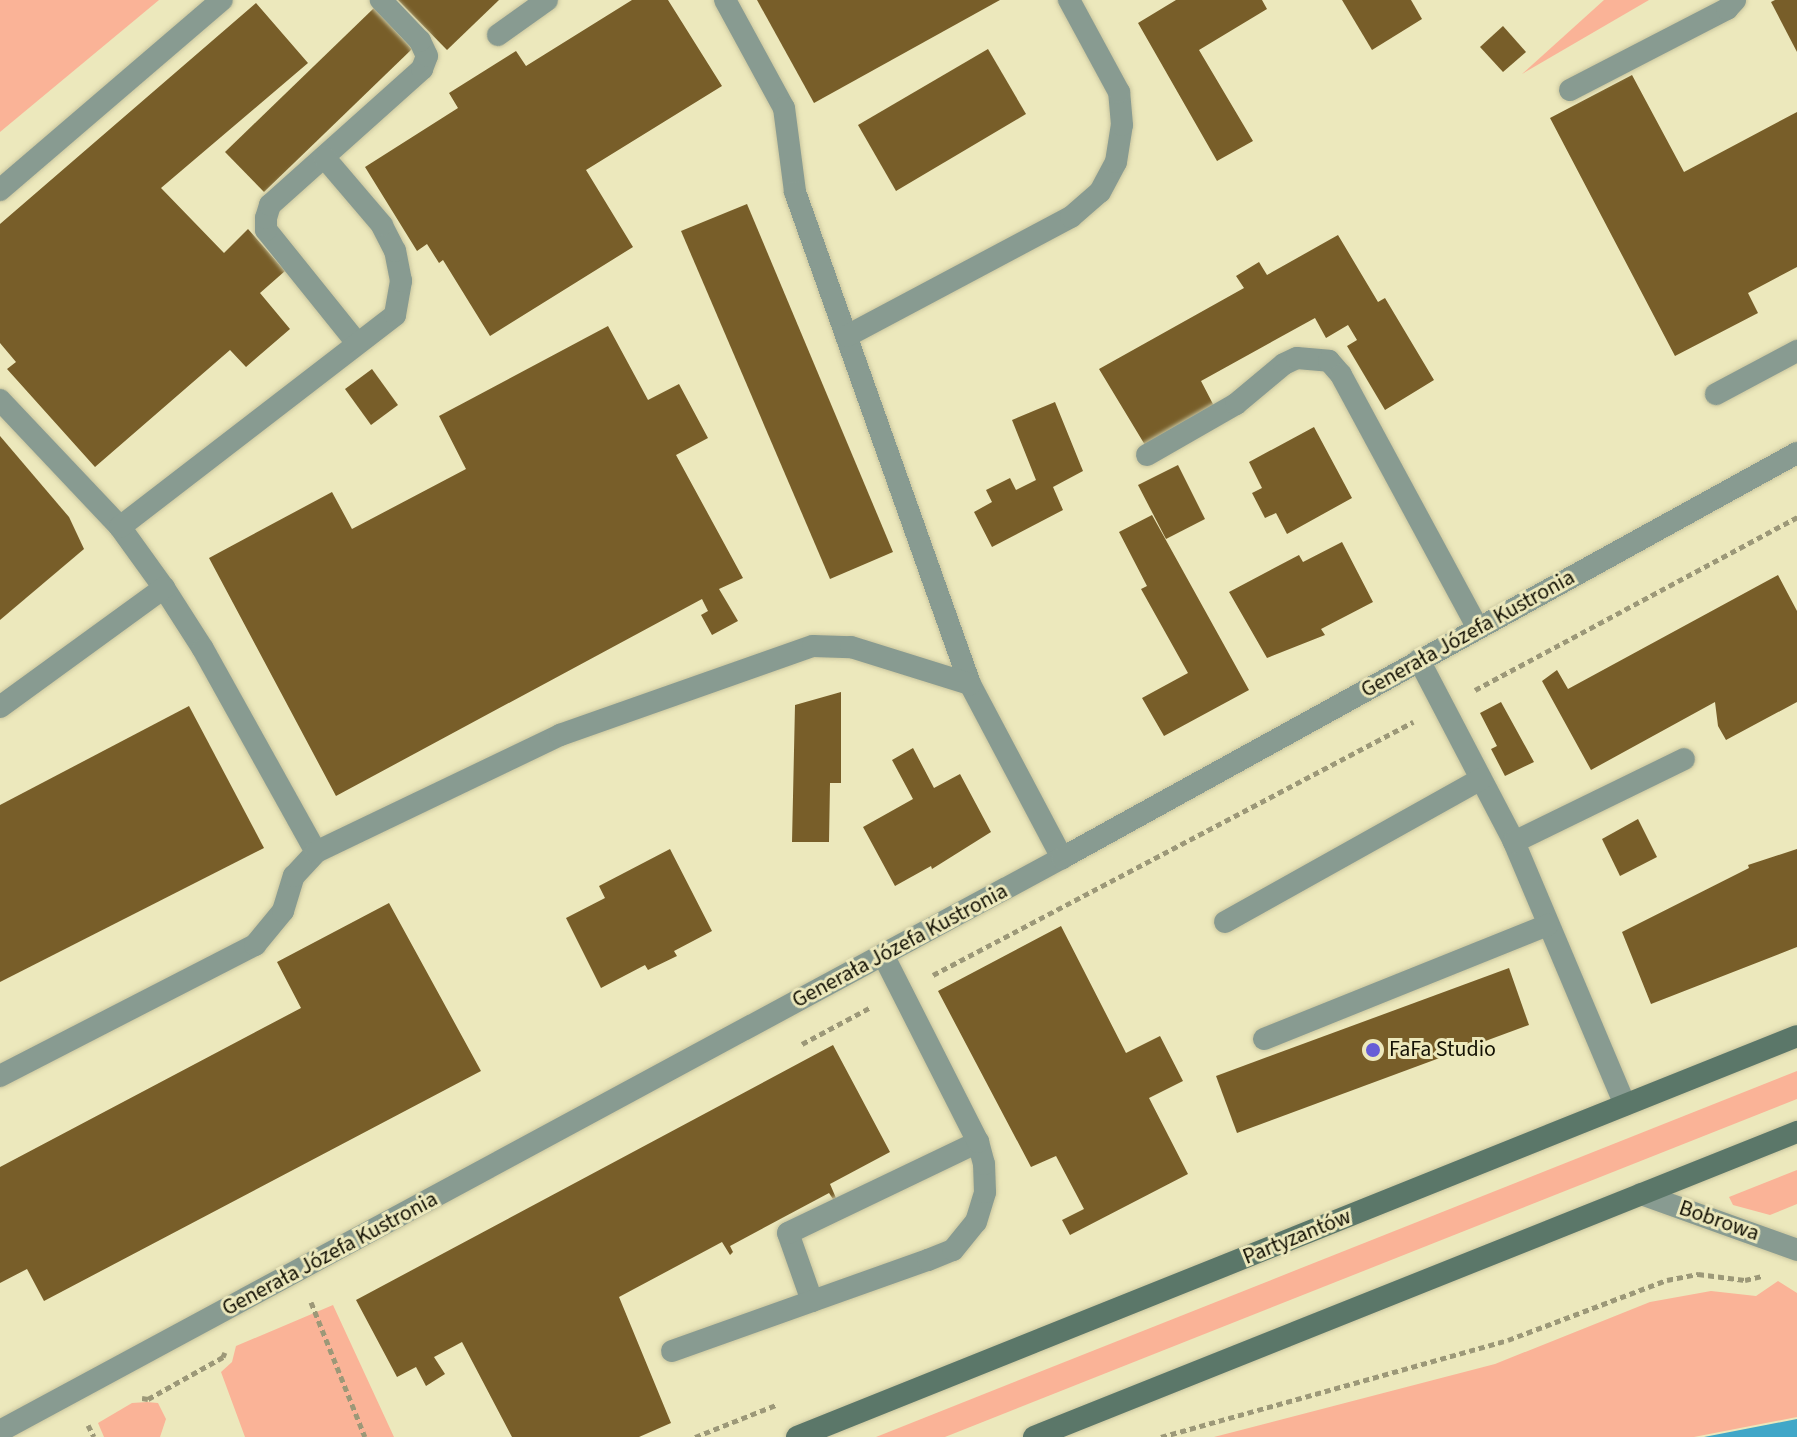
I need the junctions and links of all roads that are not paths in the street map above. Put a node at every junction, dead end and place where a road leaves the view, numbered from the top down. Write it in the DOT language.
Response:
graph roads {
  1 [pos="222,0"];
  2 [pos="381,0"];
  3 [pos="547,0"];
  4 [pos="725,0"];
  5 [pos="1069,0"];
  6 [pos="1735,0"];
  7 [pos="498,35"];
  8 [pos="1570,90"];
  9 [pos="324,157"];
  10 [pos="0,190"];
  11 [pos="847,336"];
  12 [pos="357,343"];
  13 [pos="1797,351"];
  14 [pos="1716,394"];
  15 [pos="0,400"];
  16 [pos="1147,455"];
  17 [pos="1795,460"];
  18 [pos="120,527"];
  19 [pos="164,588"];
  20 [pos="1478,628"];
  21 [pos="1419,660"];
  22 [pos="970,684"];
  23 [pos="0,707"];
  24 [pos="1684,759"];
  25 [pos="1481,779"];
  26 [pos="1514,842"];
  27 [pos="316,852"];
  28 [pos="1062,858"];
  29 [pos="1225,922"];
  30 [pos="1548,925"];
  31 [pos="883,955"];
  32 [pos="1797,1036"];
  33 [pos="1264,1039"];
  34 [pos="0,1076"];
  35 [pos="1625,1105"];
  36 [pos="1797,1132"];
  37 [pos="978,1142"];
  38 [pos="1641,1194"];
  39 [pos="1790,1247"];
  40 [pos="812,1301"];
  41 [pos="672,1351"];
  42 [pos="0,1431"];
  43 [pos="797,1437"];
  44 [pos="1034,1437"];
  1 -- 10 [label="street"];
  2 -- 9 [label="street"];
  3 -- 7 [label="street"];
  4 -- 11 [label="street"];
  5 -- 11 [label="street"];
  6 -- 8 [label="street"];
  9 -- 12 [label="street"];
  9 -- 12 [label="street"];
  11 -- 22 [label="street"];
  12 -- 18 [label="street"];
  13 -- 14 [label="street"];
  15 -- 18 [label="street"];
  16 -- 20 [label="street"];
  17 -- 20 [label="street, Generała Józefa Kustronia"];
  18 -- 19 [label="street"];
  19 -- 23 [label="street"];
  19 -- 27 [label="street"];
  20 -- 21 [label="street, Generała Józefa Kustronia"];
  21 -- 25 [label="street"];
  21 -- 28 [label="street, Generała Józefa Kustronia"];
  22 -- 27 [label="street"];
  22 -- 28 [label="street"];
  24 -- 26 [label="street"];
  25 -- 26 [label="street"];
  25 -- 29 [label="street"];
  26 -- 30 [label="street"];
  27 -- 34 [label="street"];
  28 -- 31 [label="street, Generała Józefa Kustronia"];
  30 -- 33 [label="street"];
  30 -- 35 [label="street"];
  31 -- 37 [label="street"];
  31 -- 42 [label="street, Generała Józefa Kustronia"];
  32 -- 35 [label="main road, Partyzantów"];
  35 -- 43 [label="main road, Partyzantów"];
  36 -- 38 [label="main road"];
  37 -- 40 [label="street"];
  37 -- 40 [label="street"];
  38 -- 39 [label="street, Bobrowa"];
  38 -- 44 [label="main road"];
  40 -- 41 [label="street"];
}
